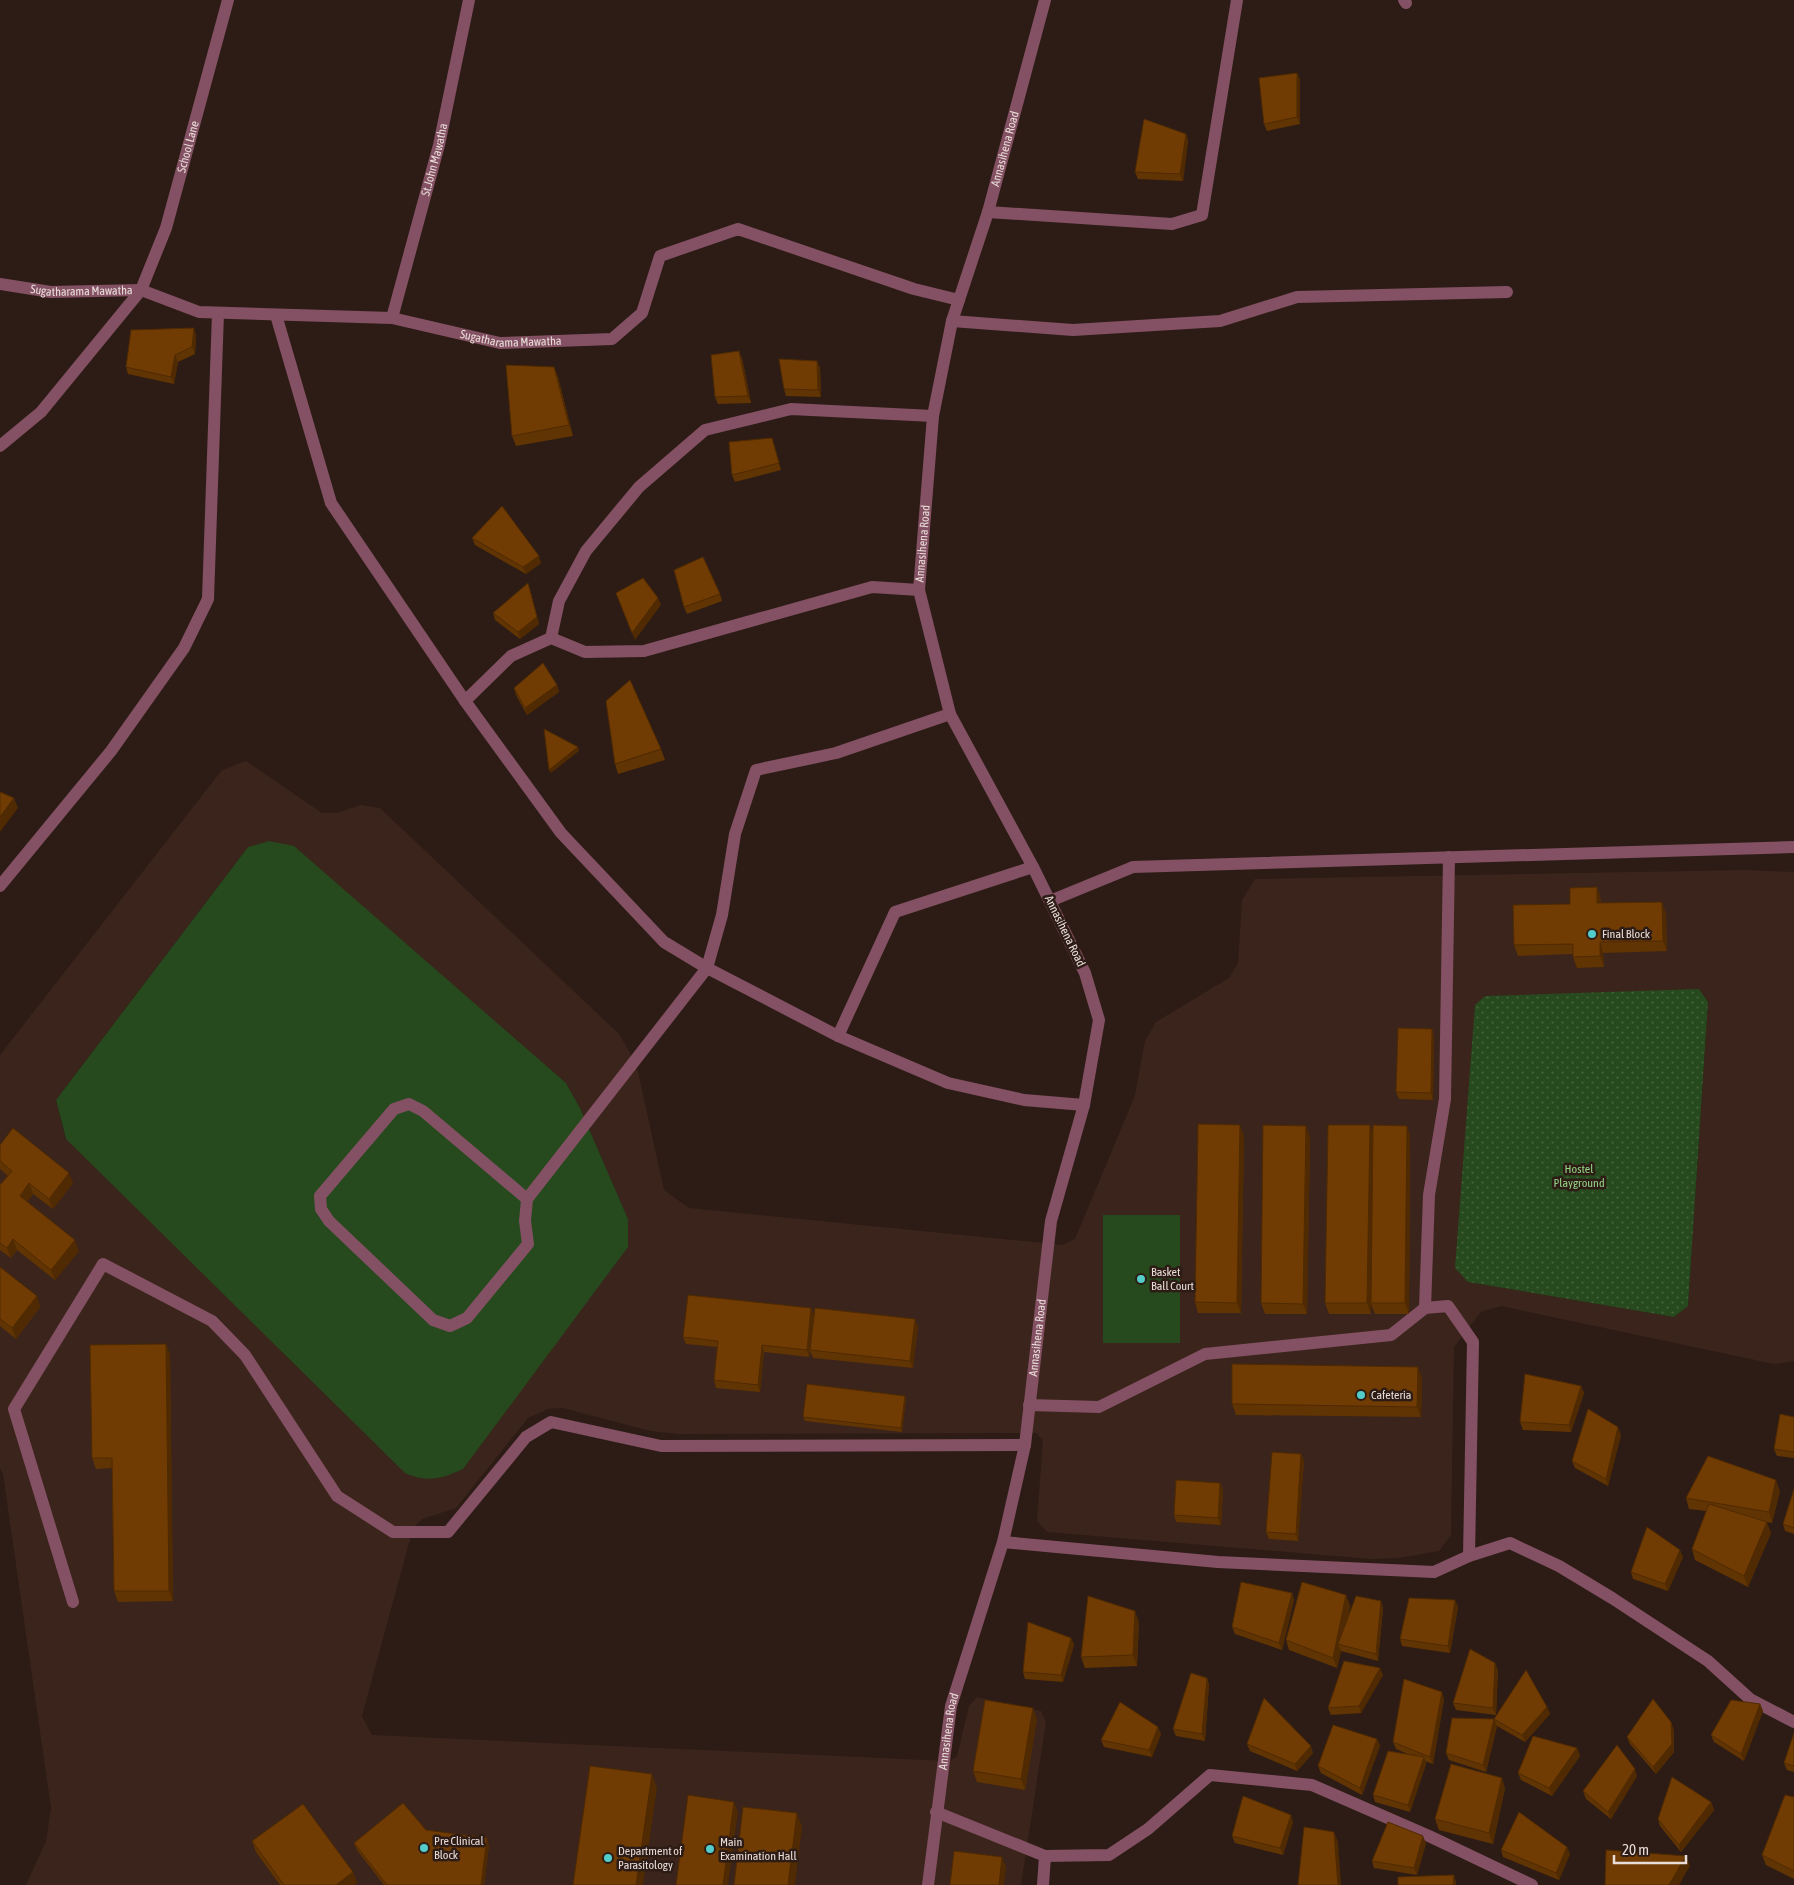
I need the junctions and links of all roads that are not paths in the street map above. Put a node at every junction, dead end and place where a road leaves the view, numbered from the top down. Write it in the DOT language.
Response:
graph roads {
  1 [pos="228,0"];
  2 [pos="469,0"];
  3 [pos="1045,0"];
  4 [pos="1237,0"];
  5 [pos="988,212"];
  6 [pos="0,284"];
  7 [pos="141,290"];
  8 [pos="1507,292"];
  9 [pos="959,300"];
  10 [pos="218,313"];
  11 [pos="276,315"];
  12 [pos="392,318"];
  13 [pos="952,321"];
  14 [pos="933,416"];
  15 [pos="0,446"];
  16 [pos="919,590"];
  17 [pos="551,638"];
  18 [pos="465,701"];
  19 [pos="950,714"];
  20 [pos="1794,847"];
  21 [pos="1449,857"];
  22 [pos="1033,867"];
  23 [pos="0,886"];
  24 [pos="1050,901"];
  25 [pos="707,968"];
  26 [pos="838,1036"];
  27 [pos="1084,1105"];
  28 [pos="527,1200"];
  29 [pos="1425,1308"];
  30 [pos="1029,1405"];
  31 [pos="1025,1444"];
  32 [pos="1003,1542"];
  33 [pos="1469,1556"];
  34 [pos="74,1602"];
  35 [pos="1794,1722"];
  36 [pos="936,1812"];
  37 [pos="1045,1856"];
  38 [pos="928,1885"];
  39 [pos="1043,1885"];
  40 [pos="1532,1885"];
  1 -- 7 [label="street, School Lane"];
  2 -- 12 [label="street, St.John Mawatha"];
  3 -- 5 [label="street, Annasihena Road"];
  4 -- 5 [label="street"];
  5 -- 9 [label="street, Annasihena Road"];
  6 -- 7 [label="street, Sugatharama Mawatha"];
  7 -- 10 [label="street, Sugatharama Mawatha"];
  7 -- 15 [label="street, School Lane"];
  8 -- 13 [label="street"];
  9 -- 12 [label="street, Sugatharama Mawatha"];
  9 -- 13 [label="street, Annasihena Road"];
  10 -- 11 [label="street, Sugatharama Mawatha"];
  10 -- 23 [label="street"];
  11 -- 12 [label="street, Sugatharama Mawatha"];
  11 -- 18 [label="street"];
  13 -- 14 [label="street, Annasihena Road"];
  14 -- 16 [label="street, Annasihena Road"];
  14 -- 17 [label="street"];
  16 -- 17 [label="street"];
  16 -- 19 [label="street, Annasihena Road"];
  17 -- 18 [label="street"];
  18 -- 25 [label="street"];
  19 -- 22 [label="street, Annasihena Road"];
  19 -- 25 [label="street"];
  20 -- 21 [label="street"];
  21 -- 24 [label="street"];
  21 -- 29 [label="street"];
  22 -- 24 [label="street, Annasihena Road"];
  22 -- 26 [label="street"];
  24 -- 27 [label="street, Annasihena Road"];
  25 -- 26 [label="street"];
  25 -- 28 [label="street"];
  26 -- 27 [label="street"];
  27 -- 30 [label="street, Annasihena Road"];
  28 -- 28 [label="street"];
  29 -- 30 [label="street"];
  29 -- 33 [label="street"];
  30 -- 31 [label="street, Annasihena Road"];
  31 -- 32 [label="street, Annasihena Road"];
  31 -- 34 [label="street"];
  32 -- 33 [label="street"];
  32 -- 36 [label="street, Annasihena Road"];
  33 -- 35 [label="street"];
  36 -- 37 [label="street"];
  36 -- 38 [label="street, Annasihena Road"];
  37 -- 39 [label="street"];
  37 -- 40 [label="street"];
}
